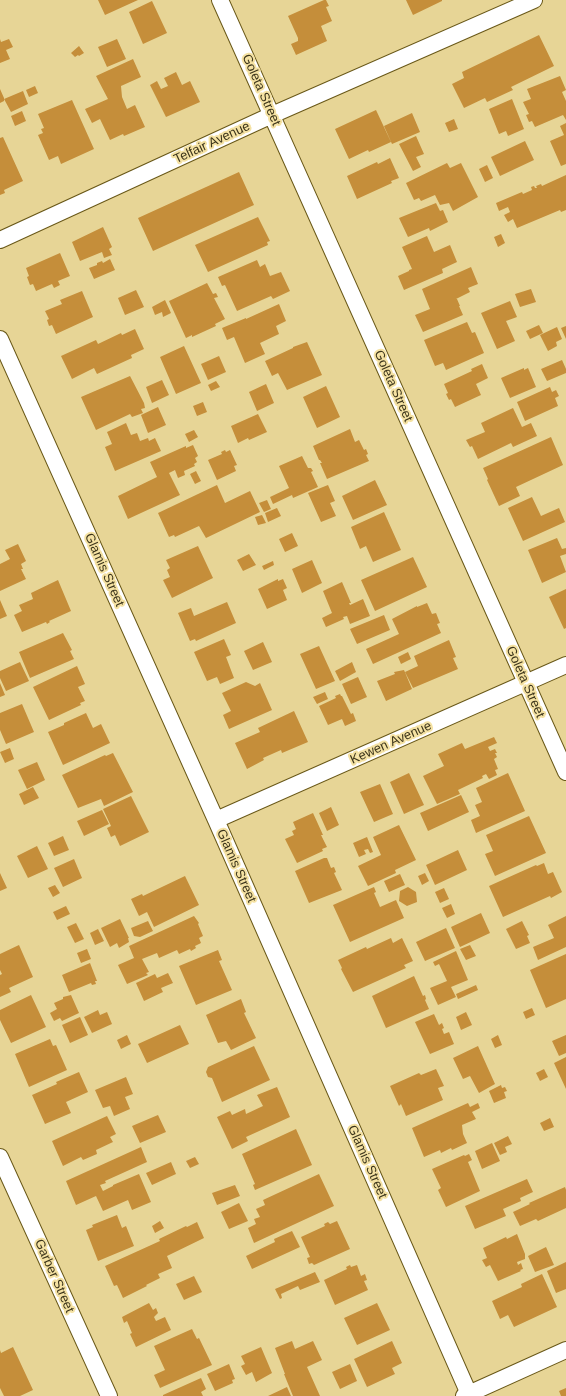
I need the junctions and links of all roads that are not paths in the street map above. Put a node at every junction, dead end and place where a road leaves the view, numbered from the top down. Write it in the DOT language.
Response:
graph roads {
  1 [pos="220,0"];
  2 [pos="534,0"];
  3 [pos="272,115"];
  4 [pos="0,240"];
  5 [pos="0,339"];
  6 [pos="566,665"];
  7 [pos="526,683"];
  8 [pos="566,772"];
  9 [pos="216,820"];
  10 [pos="0,1157"];
  11 [pos="566,1350"];
  12 [pos="466,1395"];
  13 [pos="109,1396"];
  1 -- 3 [label="street, Goleta Street"];
  2 -- 3 [label="street, Telfair Avenue"];
  3 -- 4 [label="street, Telfair Avenue"];
  3 -- 7 [label="street, Goleta Street"];
  5 -- 9 [label="street, Glamis Street"];
  6 -- 7 [label="street, Kewen Avenue"];
  7 -- 8 [label="street, Goleta Street"];
  7 -- 9 [label="street, Kewen Avenue"];
  9 -- 12 [label="street, Glamis Street"];
  10 -- 13 [label="street, Garber Street"];
  11 -- 12 [label="street"];
}
